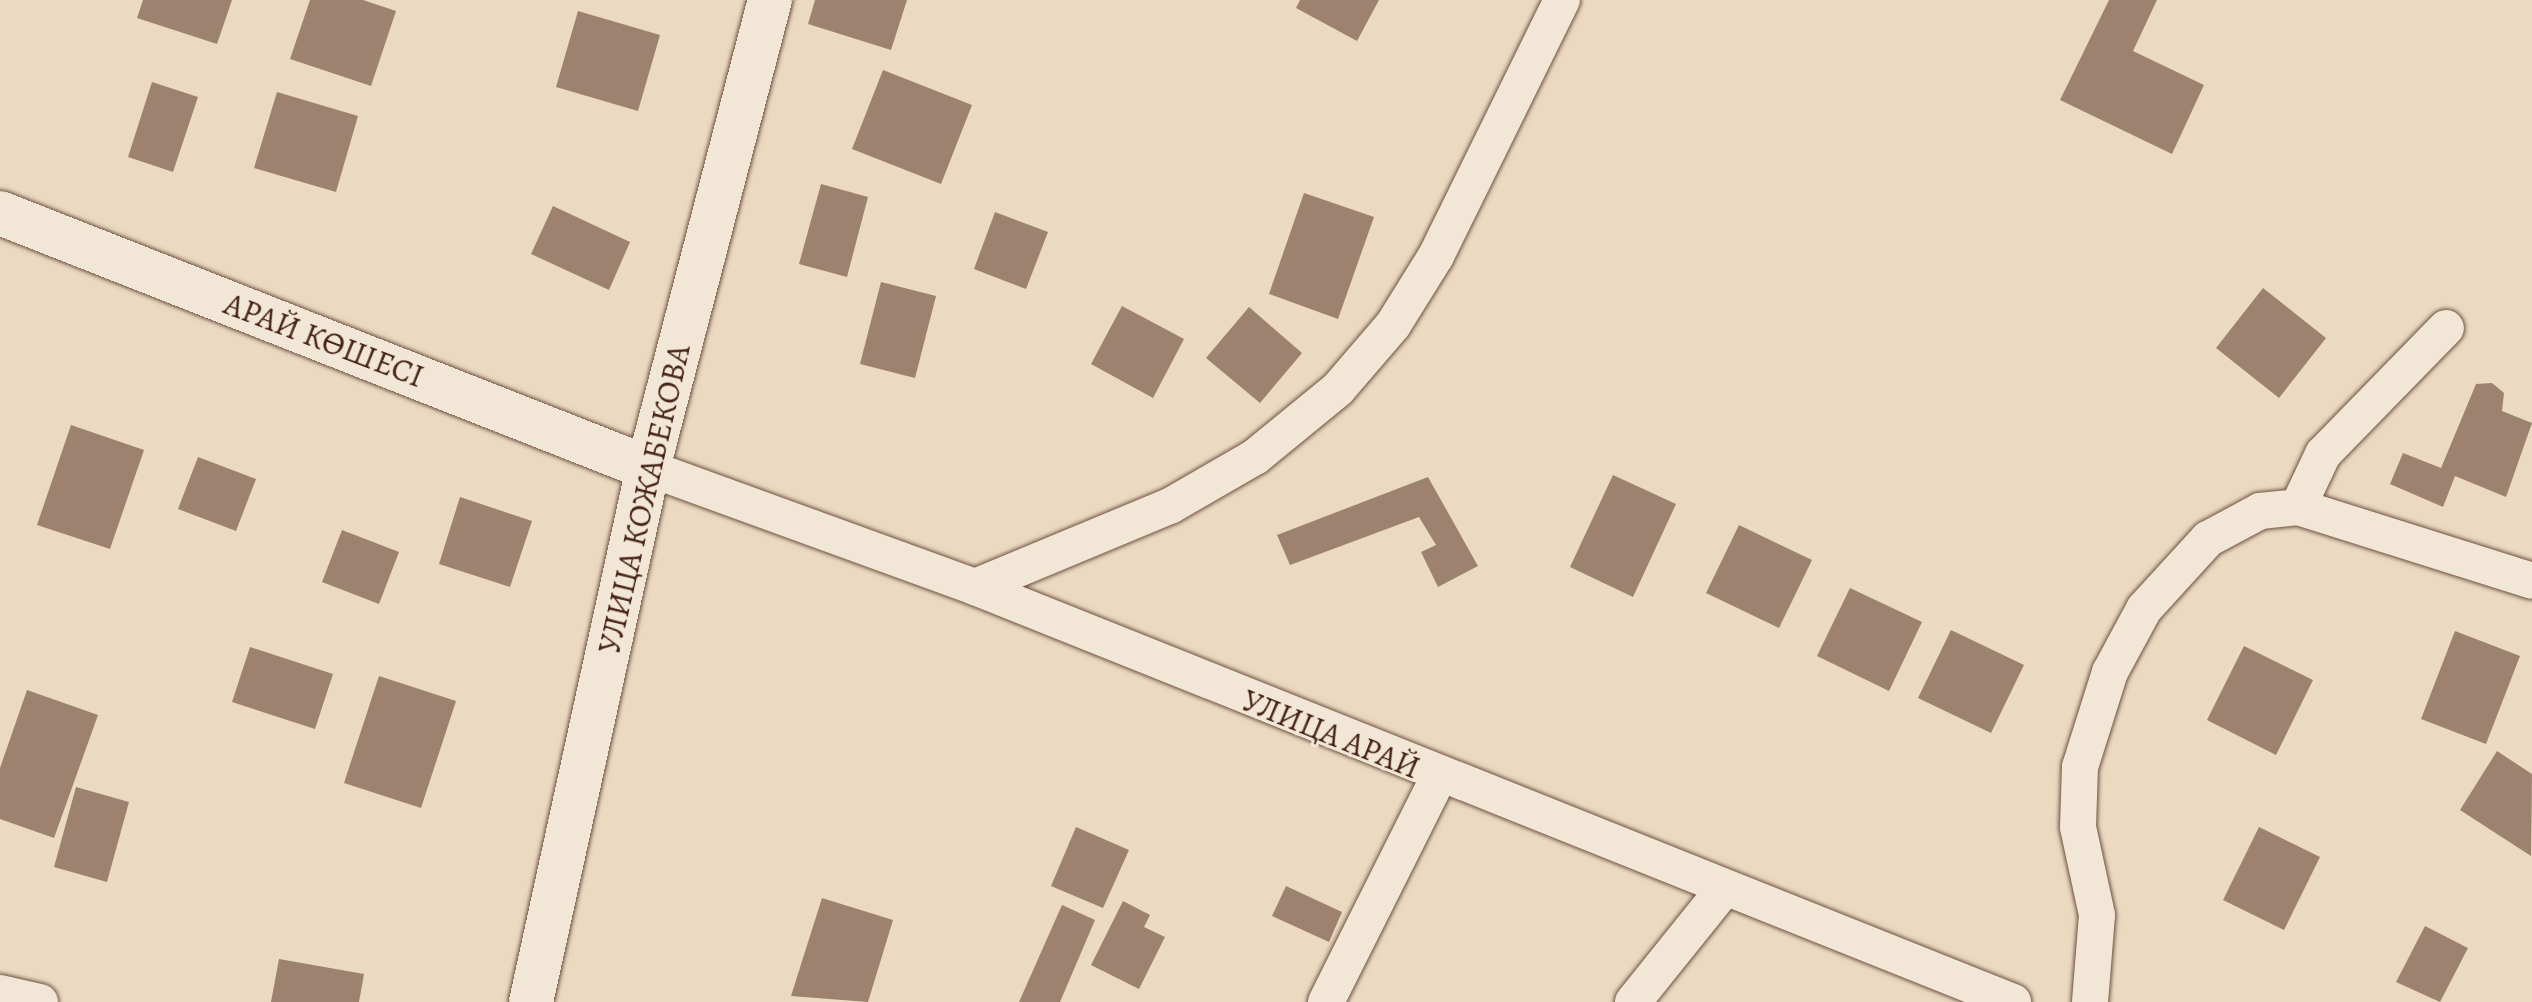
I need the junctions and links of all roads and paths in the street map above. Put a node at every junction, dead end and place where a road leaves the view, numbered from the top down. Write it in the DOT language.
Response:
graph roads {
  1 [pos="770,0"];
  2 [pos="1562,0"];
  3 [pos="0,213"];
  4 [pos="2446,328"];
  5 [pos="648,468"];
  6 [pos="2298,507"];
  7 [pos="2532,581"];
  8 [pos="975,587"];
  9 [pos="1438,778"];
  10 [pos="1724,889"];
  11 [pos="0,993"];
  12 [pos="40,1002"];
  13 [pos="531,1002"];
  14 [pos="1326,1002"];
  15 [pos="1633,1002"];
  16 [pos="2013,1002"];
  17 [pos="2090,1002"];
  1 -- 5 [label="main road, УЛИЦА КОЖАБЕКОВА"];
  2 -- 8 [label="street"];
  3 -- 5 [label="main road, АРАЙ КӨШЕСІ"];
  4 -- 6 [label="street"];
  5 -- 8 [label="street, УЛИЦА АРАЙ"];
  5 -- 13 [label="main road, УЛИЦА КОЖАБЕКОВА"];
  6 -- 7 [label="street"];
  6 -- 17 [label="street"];
  8 -- 9 [label="street, УЛИЦА АРАЙ"];
  9 -- 10 [label="street, УЛИЦА АРАЙ"];
  9 -- 14 [label="street"];
  10 -- 15 [label="street"];
  10 -- 16 [label="street, УЛИЦА АРАЙ"];
  11 -- 12 [label="street"];
}
